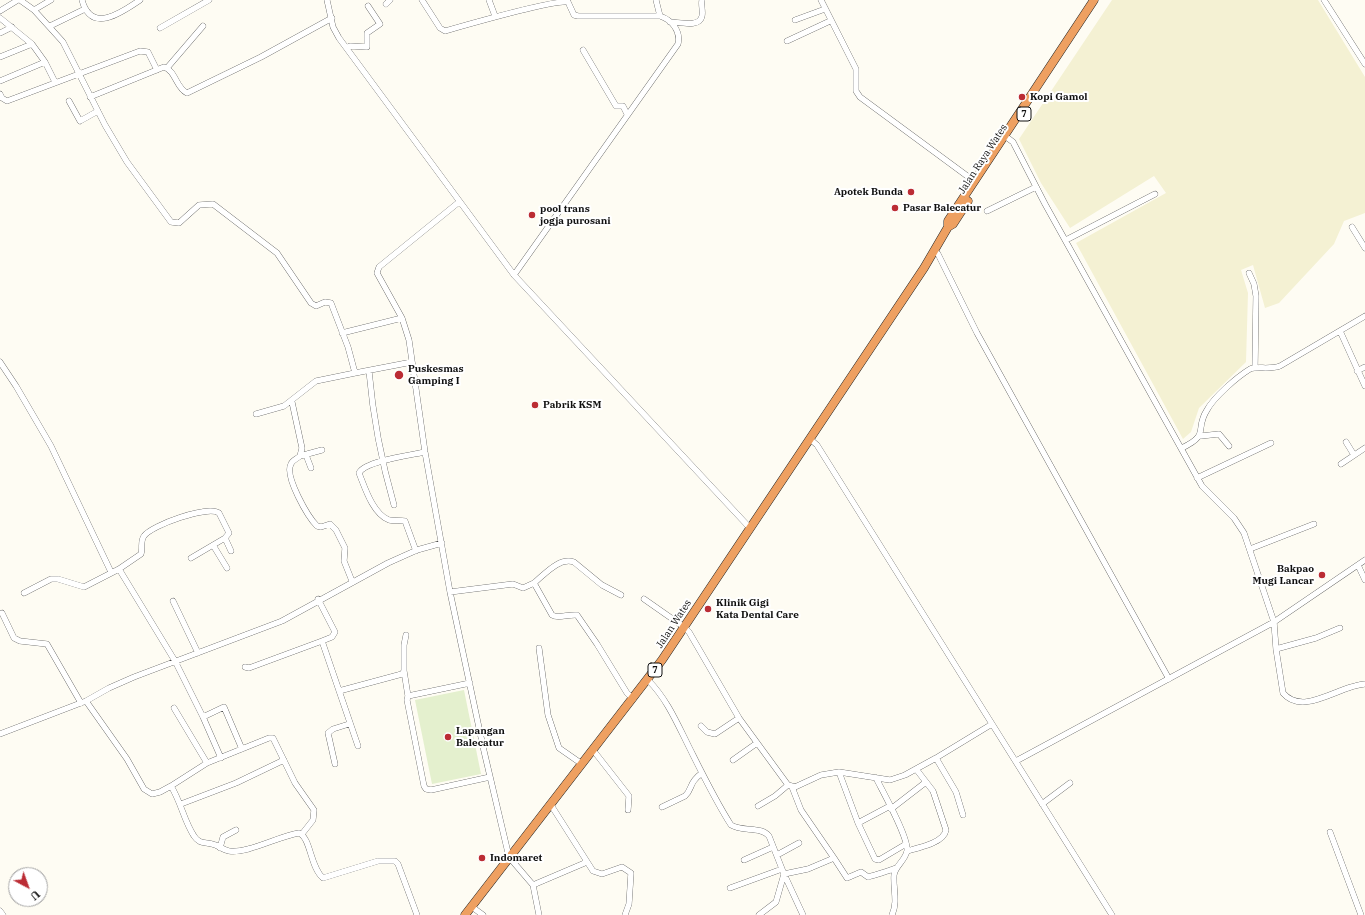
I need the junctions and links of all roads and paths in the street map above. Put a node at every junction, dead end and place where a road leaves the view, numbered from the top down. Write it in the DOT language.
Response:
graph roads {
  1 [pos="19,0"];
  2 [pos="51,0"];
  3 [pos="82,0"];
  4 [pos="140,0"];
  5 [pos="327,0"];
  6 [pos="422,0"];
  7 [pos="489,0"];
  8 [pos="656,0"];
  9 [pos="702,0"];
  10 [pos="821,0"];
  11 [pos="1094,0"];
  12 [pos="1100,0"];
  13 [pos="1324,0"];
  14 [pos="207,1"];
  15 [pos="541,1"];
  16 [pos="368,6"];
  17 [pos="85,9"];
  18 [pos="825,9"];
  19 [pos="34,10"];
  20 [pos="0,11"];
  21 [pos="495,16"];
  22 [pos="660,16"];
  23 [pos="0,18"];
  24 [pos="332,18"];
  25 [pos="794,20"];
  26 [pos="830,21"];
  27 [pos="670,22"];
  28 [pos="50,26"];
  29 [pos="203,26"];
  30 [pos="12,27"];
  31 [pos="160,28"];
  32 [pos="0,33"];
  33 [pos="787,40"];
  34 [pos="32,44"];
  35 [pos="348,50"];
  36 [pos="583,50"];
  37 [pos="0,57"];
  38 [pos="44,62"];
  39 [pos="1365,64"];
  40 [pos="168,68"];
  41 [pos="157,70"];
  42 [pos="78,75"];
  43 [pos="0,81"];
  44 [pos="55,82"];
  45 [pos="0,94"];
  46 [pos="90,97"];
  47 [pos="69,101"];
  48 [pos="98,111"];
  49 [pos="627,114"];
  50 [pos="1007,137"];
  51 [pos="974,182"];
  52 [pos="1036,187"];
  53 [pos="1155,194"];
  54 [pos="459,202"];
  55 [pos="987,211"];
  56 [pos="948,227"];
  57 [pos="1352,228"];
  58 [pos="1066,240"];
  59 [pos="1365,248"];
  60 [pos="934,251"];
  61 [pos="1249,273"];
  62 [pos="514,275"];
  63 [pos="1365,316"];
  64 [pos="402,318"];
  65 [pos="1340,331"];
  66 [pos="342,333"];
  67 [pos="0,362"];
  68 [pos="412,362"];
  69 [pos="1365,367"];
  70 [pos="1255,368"];
  71 [pos="369,371"];
  72 [pos="1358,371"];
  73 [pos="355,373"];
  74 [pos="1365,386"];
  75 [pos="842,391"];
  76 [pos="292,402"];
  77 [pos="256,414"];
  78 [pos="1201,436"];
  79 [pos="810,439"];
  80 [pos="1346,442"];
  81 [pos="1271,443"];
  82 [pos="1229,446"];
  83 [pos="1182,448"];
  84 [pos="1365,448"];
  85 [pos="322,450"];
  86 [pos="425,452"];
  87 [pos="303,455"];
  88 [pos="1354,455"];
  89 [pos="382,462"];
  90 [pos="1341,464"];
  91 [pos="311,468"];
  92 [pos="1197,478"];
  93 [pos="394,505"];
  94 [pos="1314,524"];
  95 [pos="750,528"];
  96 [pos="225,538"];
  97 [pos="442,543"];
  98 [pos="213,545"];
  99 [pos="1250,549"];
  100 [pos="232,551"];
  101 [pos="416,551"];
  102 [pos="192,558"];
  103 [pos="1365,560"];
  104 [pos="1358,565"];
  105 [pos="227,568"];
  106 [pos="120,569"];
  107 [pos="111,572"];
  108 [pos="1365,580"];
  109 [pos="352,581"];
  110 [pos="534,583"];
  111 [pos="450,592"];
  112 [pos="24,593"];
  113 [pos="621,595"];
  114 [pos="318,599"];
  115 [pos="644,599"];
  116 [pos="173,601"];
  117 [pos="2,613"];
  118 [pos="1274,622"];
  119 [pos="684,626"];
  120 [pos="1340,628"];
  121 [pos="406,635"];
  122 [pos="322,641"];
  123 [pos="539,648"];
  124 [pos="1276,649"];
  125 [pos="198,653"];
  126 [pos="175,661"];
  127 [pos="245,666"];
  128 [pos="404,671"];
  129 [pos="1169,679"];
  130 [pos="648,680"];
  131 [pos="470,683"];
  132 [pos="1365,684"];
  133 [pos="339,691"];
  134 [pos="408,696"];
  135 [pos="633,699"];
  136 [pos="84,702"];
  137 [pos="174,708"];
  138 [pos="203,717"];
  139 [pos="739,718"];
  140 [pos="349,724"];
  141 [pos="992,724"];
  142 [pos="701,726"];
  143 [pos="0,734"];
  144 [pos="757,743"];
  145 [pos="358,746"];
  146 [pos="242,749"];
  147 [pos="594,750"];
  148 [pos="221,758"];
  149 [pos="936,758"];
  150 [pos="284,760"];
  151 [pos="733,760"];
  152 [pos="1016,761"];
  153 [pos="207,763"];
  154 [pos="335,764"];
  155 [pos="582,764"];
  156 [pos="916,769"];
  157 [pos="839,772"];
  158 [pos="702,773"];
  159 [pos="490,777"];
  160 [pos="876,778"];
  161 [pos="926,782"];
  162 [pos="1070,783"];
  163 [pos="171,786"];
  164 [pos="790,786"];
  165 [pos="181,804"];
  166 [pos="1042,804"];
  167 [pos="550,805"];
  168 [pos="758,806"];
  169 [pos="890,807"];
  170 [pos="662,808"];
  171 [pos="628,810"];
  172 [pos="963,815"];
  173 [pos="858,823"];
  174 [pos="236,830"];
  175 [pos="1330,832"];
  176 [pos="302,834"];
  177 [pos="799,843"];
  178 [pos="906,844"];
  179 [pos="773,847"];
  180 [pos="220,848"];
  181 [pos="907,851"];
  182 [pos="777,855"];
  183 [pos="509,857"];
  184 [pos="834,858"];
  185 [pos="744,860"];
  186 [pos="587,862"];
  187 [pos="896,868"];
  188 [pos="783,871"];
  189 [pos="533,885"];
  190 [pos="730,888"];
  191 [pos="472,907"];
  192 [pos="0,911"];
  193 [pos="3,915"];
  194 [pos="417,915"];
  195 [pos="465,915"];
  196 [pos="483,915"];
  197 [pos="539,915"];
  198 [pos="625,915"];
  199 [pos="760,915"];
  200 [pos="803,915"];
  201 [pos="892,915"];
  202 [pos="1112,915"];
  203 [pos="1360,915"];
  1 -- 19 [label="street"];
  1 -- 20 [label="street"];
  2 -- 19 [label="street"];
  3 -- 17 [label="street"];
  4 -- 17 [label="street"];
  5 -- 24 [label="street"];
  6 -- 21 [label="street"];
  7 -- 21 [label="street"];
  8 -- 22 [label="street"];
  9 -- 27 [label="street"];
  10 -- 18 [label="street"];
  11 -- 50 [label="highway, Jalan Raya Wates"];
  12 -- 50 [label="highway, Jalan Raya Wates / 7"];
  13 -- 39 [label="street"];
  14 -- 31 [label="street"];
  15 -- 21 [label="street"];
  15 -- 22 [label="street"];
  16 -- 35 [label="street"];
  17 -- 28 [label="street"];
  18 -- 25 [label="street"];
  18 -- 26 [label="street"];
  19 -- 28 [label="street"];
  22 -- 27 [label="street"];
  23 -- 30 [label="street"];
  24 -- 35 [label="street"];
  24 -- 40 [label="street"];
  26 -- 33 [label="street"];
  26 -- 51 [label="street"];
  27 -- 49 [label="street"];
  28 -- 42 [label="street"];
  29 -- 40 [label="street"];
  30 -- 32 [label="street"];
  30 -- 34 [label="street"];
  34 -- 37 [label="street"];
  34 -- 38 [label="street"];
  35 -- 54 [label="street"];
  36 -- 49 [label="street"];
  38 -- 43 [label="street"];
  38 -- 44 [label="street"];
  40 -- 41 [label="street"];
  41 -- 42 [label="street"];
  41 -- 46 [label="street"];
  42 -- 44 [label="street"];
  42 -- 46 [label="street"];
  44 -- 45 [label="street"];
  46 -- 48 [label="street"];
  47 -- 48 [label="street"];
  48 -- 66 [label="street"];
  49 -- 62 [label="street"];
  50 -- 51 [label="highway, Jalan Raya Wates"];
  50 -- 52 [label="street"];
  50 -- 56 [label="highway, Jalan Raya Wates / 7"];
  51 -- 56 [label="highway, Jalan Raya Wates"];
  52 -- 55 [label="street"];
  52 -- 58 [label="street"];
  53 -- 58 [label="street"];
  54 -- 62 [label="street"];
  54 -- 64 [label="street"];
  56 -- 60 [label="highway, Jalan Raya Wates / 7"];
  57 -- 59 [label="street"];
  58 -- 83 [label="street"];
  60 -- 75 [label="highway, Jalan Raya Wates / 7"];
  60 -- 129 [label="street"];
  61 -- 70 [label="street"];
  62 -- 95 [label="street"];
  63 -- 65 [label="street"];
  64 -- 66 [label="street"];
  64 -- 68 [label="street"];
  65 -- 70 [label="street"];
  65 -- 72 [label="street"];
  66 -- 73 [label="street"];
  67 -- 107 [label="street"];
  68 -- 71 [label="street"];
  68 -- 86 [label="street"];
  69 -- 72 [label="street"];
  70 -- 78 [label="street"];
  71 -- 73 [label="street"];
  71 -- 89 [label="street"];
  72 -- 74 [label="street"];
  73 -- 76 [label="street"];
  75 -- 79 [label="highway, Jalan Wates / 7"];
  76 -- 77 [label="street"];
  76 -- 87 [label="street"];
  78 -- 82 [label="street"];
  78 -- 83 [label="street"];
  79 -- 95 [label="highway, Jalan Wates / 7"];
  79 -- 141 [label="street"];
  80 -- 88 [label="street"];
  81 -- 92 [label="street"];
  83 -- 92 [label="street"];
  84 -- 88 [label="street"];
  85 -- 87 [label="street"];
  86 -- 89 [label="street"];
  86 -- 97 [label="street"];
  87 -- 91 [label="street"];
  87 -- 109 [label="street"];
  88 -- 90 [label="street"];
  89 -- 93 [label="street"];
  89 -- 101 [label="street"];
  92 -- 99 [label="street"];
  94 -- 99 [label="street"];
  95 -- 119 [label="highway, Jalan Wates / 7"];
  96 -- 98 [label="street"];
  96 -- 100 [label="street"];
  96 -- 106 [label="street"];
  97 -- 101 [label="street"];
  97 -- 111 [label="street"];
  98 -- 102 [label="street"];
  98 -- 105 [label="street"];
  99 -- 118 [label="street"];
  101 -- 109 [label="street"];
  103 -- 104 [label="street"];
  104 -- 108 [label="street"];
  104 -- 118 [label="street"];
  106 -- 107 [label="street"];
  106 -- 126 [label="street"];
  107 -- 112 [label="street"];
  109 -- 114 [label="street"];
  110 -- 111 [label="street"];
  110 -- 113 [label="street"];
  110 -- 135 [label="street"];
  111 -- 131 [label="street"];
  114 -- 122 [label="street"];
  114 -- 125 [label="street"];
  115 -- 119 [label="street"];
  116 -- 125 [label="street"];
  117 -- 136 [label="street"];
  118 -- 124 [label="street"];
  118 -- 129 [label="street"];
  119 -- 130 [label="highway, Jalan Wates / 7"];
  119 -- 139 [label="street"];
  120 -- 124 [label="street"];
  121 -- 128 [label="street"];
  122 -- 127 [label="street"];
  122 -- 133 [label="street"];
  123 -- 155 [label="street"];
  124 -- 132 [label="street"];
  125 -- 126 [label="street"];
  126 -- 136 [label="street"];
  126 -- 138 [label="street"];
  128 -- 133 [label="street"];
  128 -- 134 [label="street"];
  129 -- 152 [label="street"];
  130 -- 135 [label="highway, Jalan Wates / 7"];
  130 -- 158 [label="street"];
  131 -- 134 [label="street"];
  131 -- 159 [label="street"];
  133 -- 140 [label="street"];
  134 -- 159 [label="street"];
  135 -- 147 [label="highway, Jalan Wates / 7"];
  136 -- 143 [label="street"];
  136 -- 163 [label="street"];
  137 -- 153 [label="street"];
  138 -- 146 [label="street"];
  138 -- 148 [label="street"];
  139 -- 142 [label="street"];
  139 -- 144 [label="street"];
  140 -- 145 [label="street"];
  140 -- 154 [label="street"];
  141 -- 149 [label="street"];
  141 -- 152 [label="street"];
  144 -- 151 [label="street"];
  144 -- 164 [label="street"];
  146 -- 148 [label="street"];
  146 -- 150 [label="street"];
  147 -- 155 [label="highway, Jalan Wates / 7"];
  147 -- 171 [label="street"];
  148 -- 153 [label="street"];
  149 -- 156 [label="street"];
  149 -- 172 [label="street"];
  150 -- 165 [label="street"];
  150 -- 176 [label="street"];
  152 -- 166 [label="street"];
  153 -- 163 [label="street"];
  155 -- 167 [label="highway, Jalan Wates / 7"];
  156 -- 160 [label="street"];
  156 -- 161 [label="street"];
  157 -- 160 [label="street"];
  157 -- 164 [label="street"];
  157 -- 173 [label="street"];
  158 -- 170 [label="street"];
  158 -- 179 [label="street"];
  159 -- 183 [label="street"];
  160 -- 169 [label="street"];
  161 -- 169 [label="street"];
  161 -- 181 [label="street"];
  162 -- 166 [label="street"];
  163 -- 165 [label="street"];
  164 -- 168 [label="street"];
  164 -- 184 [label="street"];
  165 -- 180 [label="street"];
  166 -- 202 [label="street"];
  167 -- 183 [label="highway, Jalan Wates / 7"];
  167 -- 186 [label="street"];
  169 -- 173 [label="street"];
  169 -- 178 [label="street"];
  173 -- 178 [label="street"];
  174 -- 180 [label="street"];
  175 -- 203 [label="street"];
  176 -- 180 [label="street"];
  176 -- 194 [label="street"];
  177 -- 182 [label="street"];
  178 -- 181 [label="street"];
  179 -- 182 [label="street"];
  179 -- 185 [label="street"];
  181 -- 187 [label="street"];
  182 -- 188 [label="street"];
  183 -- 189 [label="street"];
  183 -- 191 [label="highway, Jalan Wates / 7"];
  184 -- 187 [label="street"];
  184 -- 188 [label="street"];
  186 -- 189 [label="street"];
  186 -- 198 [label="street"];
  187 -- 201 [label="street"];
  188 -- 190 [label="street"];
  188 -- 199 [label="street"];
  188 -- 200 [label="street"];
  189 -- 197 [label="street"];
  191 -- 195 [label="highway, Jalan Wates / 7"];
  191 -- 196 [label="street"];
  192 -- 193 [label="street"];
}
